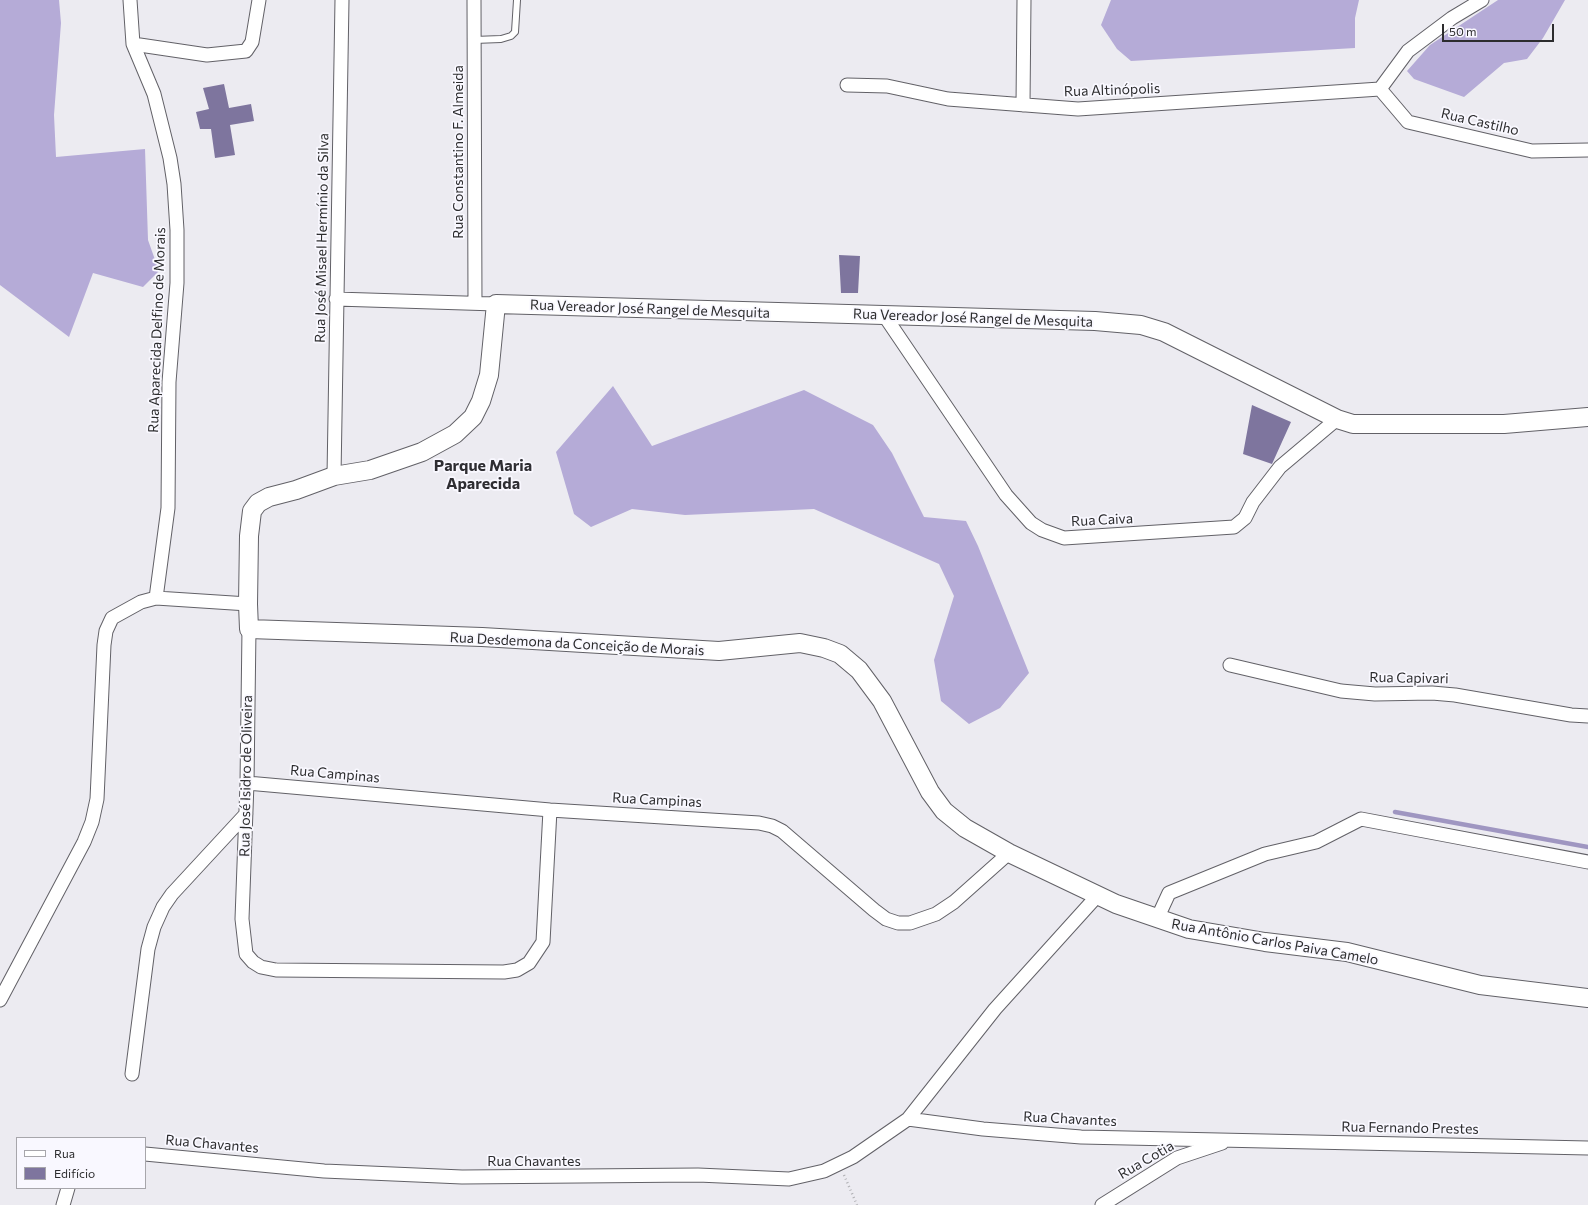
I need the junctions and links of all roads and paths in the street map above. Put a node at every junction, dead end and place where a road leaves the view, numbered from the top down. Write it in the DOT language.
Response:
graph roads {
  1 [pos="130,0"];
  2 [pos="258,0"];
  3 [pos="342,0"];
  4 [pos="474,0"];
  5 [pos="517,0"];
  6 [pos="1024,0"];
  7 [pos="1482,0"];
  8 [pos="474,40"];
  9 [pos="133,44"];
  10 [pos="846,85"];
  11 [pos="1380,89"];
  12 [pos="1023,105"];
  13 [pos="1588,150"];
  14 [pos="336,299"];
  15 [pos="475,303"];
  16 [pos="496,304"];
  17 [pos="884,315"];
  18 [pos="1588,417"];
  19 [pos="1337,419"];
  20 [pos="334,476"];
  21 [pos="156,598"];
  22 [pos="248,604"];
  23 [pos="249,629"];
  24 [pos="1230,665"];
  25 [pos="882,701"];
  26 [pos="1588,716"];
  27 [pos="247,783"];
  28 [pos="550,810"];
  29 [pos="246,814"];
  30 [pos="1009,853"];
  31 [pos="1588,862"];
  32 [pos="1098,895"];
  33 [pos="1157,919"];
  34 [pos="1588,998"];
  35 [pos="0,1000"];
  36 [pos="132,1074"];
  37 [pos="908,1119"];
  38 [pos="1231,1140"];
  39 [pos="1588,1148"];
  40 [pos="146,1154"];
  41 [pos="839,1163"];
  42 [pos="68,1189"];
  43 [pos="63,1205"];
  44 [pos="857,1205"];
  45 [pos="1102,1205"];
  1 -- 9 [label="street, Rua Aparecida Delfino de Morais"];
  2 -- 9 [label="street"];
  3 -- 14 [label="street, Rua José Misael Hermínio da Silva"];
  4 -- 8 [label="street, Rua Constantino F. Almeida"];
  5 -- 8 [label="lane"];
  6 -- 12 [label="street"];
  7 -- 11 [label="street"];
  8 -- 15 [label="street, Rua Constantino F. Almeida"];
  9 -- 21 [label="street, Rua Aparecida Delfino de Morais"];
  10 -- 12 [label="street, Rua Altinópolis"];
  11 -- 12 [label="street, Rua Altinópolis"];
  11 -- 13 [label="street, Rua Castilho"];
  14 -- 15 [label="street, Rua Vereador José Rangel de Mesquita"];
  14 -- 20 [label="street, Rua José Misael Hermínio da Silva"];
  15 -- 16 [label="street, Rua Vereador José Rangel de Mesquita"];
  16 -- 17 [label="street, Rua Vereador José Rangel de Mesquita"];
  16 -- 20 [label="street, Rua José Isidro de Oliveira"];
  17 -- 19 [label="street, Rua Vereador José Rangel de Mesquita"];
  17 -- 19 [label="street, Rua Caiva"];
  18 -- 19 [label="street, Rua Vereador José Rangel de Mesquita"];
  20 -- 22 [label="street, Rua José Isidro de Oliveira"];
  21 -- 22 [label="street"];
  21 -- 35 [label="street"];
  22 -- 23 [label="street, Rua José Isidro de Oliveira"];
  23 -- 25 [label="street, Rua Desdemona da Conceição de Morais"];
  23 -- 27 [label="street, Rua José Isidro de Oliveira"];
  24 -- 26 [label="street, Rua Capivari"];
  25 -- 30 [label="street, Rua Antônio Carlos Paiva Camelo"];
  27 -- 28 [label="street, Rua Campinas"];
  27 -- 29 [label="street, Rua José Isidro de Oliveira"];
  28 -- 29 [label="street, Rua José Isidro de Oliveira"];
  28 -- 30 [label="street, Rua Campinas"];
  29 -- 36 [label="street"];
  30 -- 32 [label="street, Rua Antônio Carlos Paiva Camelo"];
  31 -- 33 [label="street"];
  32 -- 33 [label="street, Rua Antônio Carlos Paiva Camelo"];
  32 -- 37 [label="street, Rua Chavantes"];
  33 -- 34 [label="street, Rua Antônio Carlos Paiva Camelo"];
  37 -- 38 [label="street, Rua Chavantes"];
  37 -- 41 [label="street, Rua Chavantes"];
  38 -- 39 [label="street, Rua Fernando Prestes"];
  38 -- 45 [label="street, Rua Cotia"];
  40 -- 41 [label="street, Rua Chavantes"];
  41 -- 44 [label="path"];
  42 -- 43 [label="street"];
}
